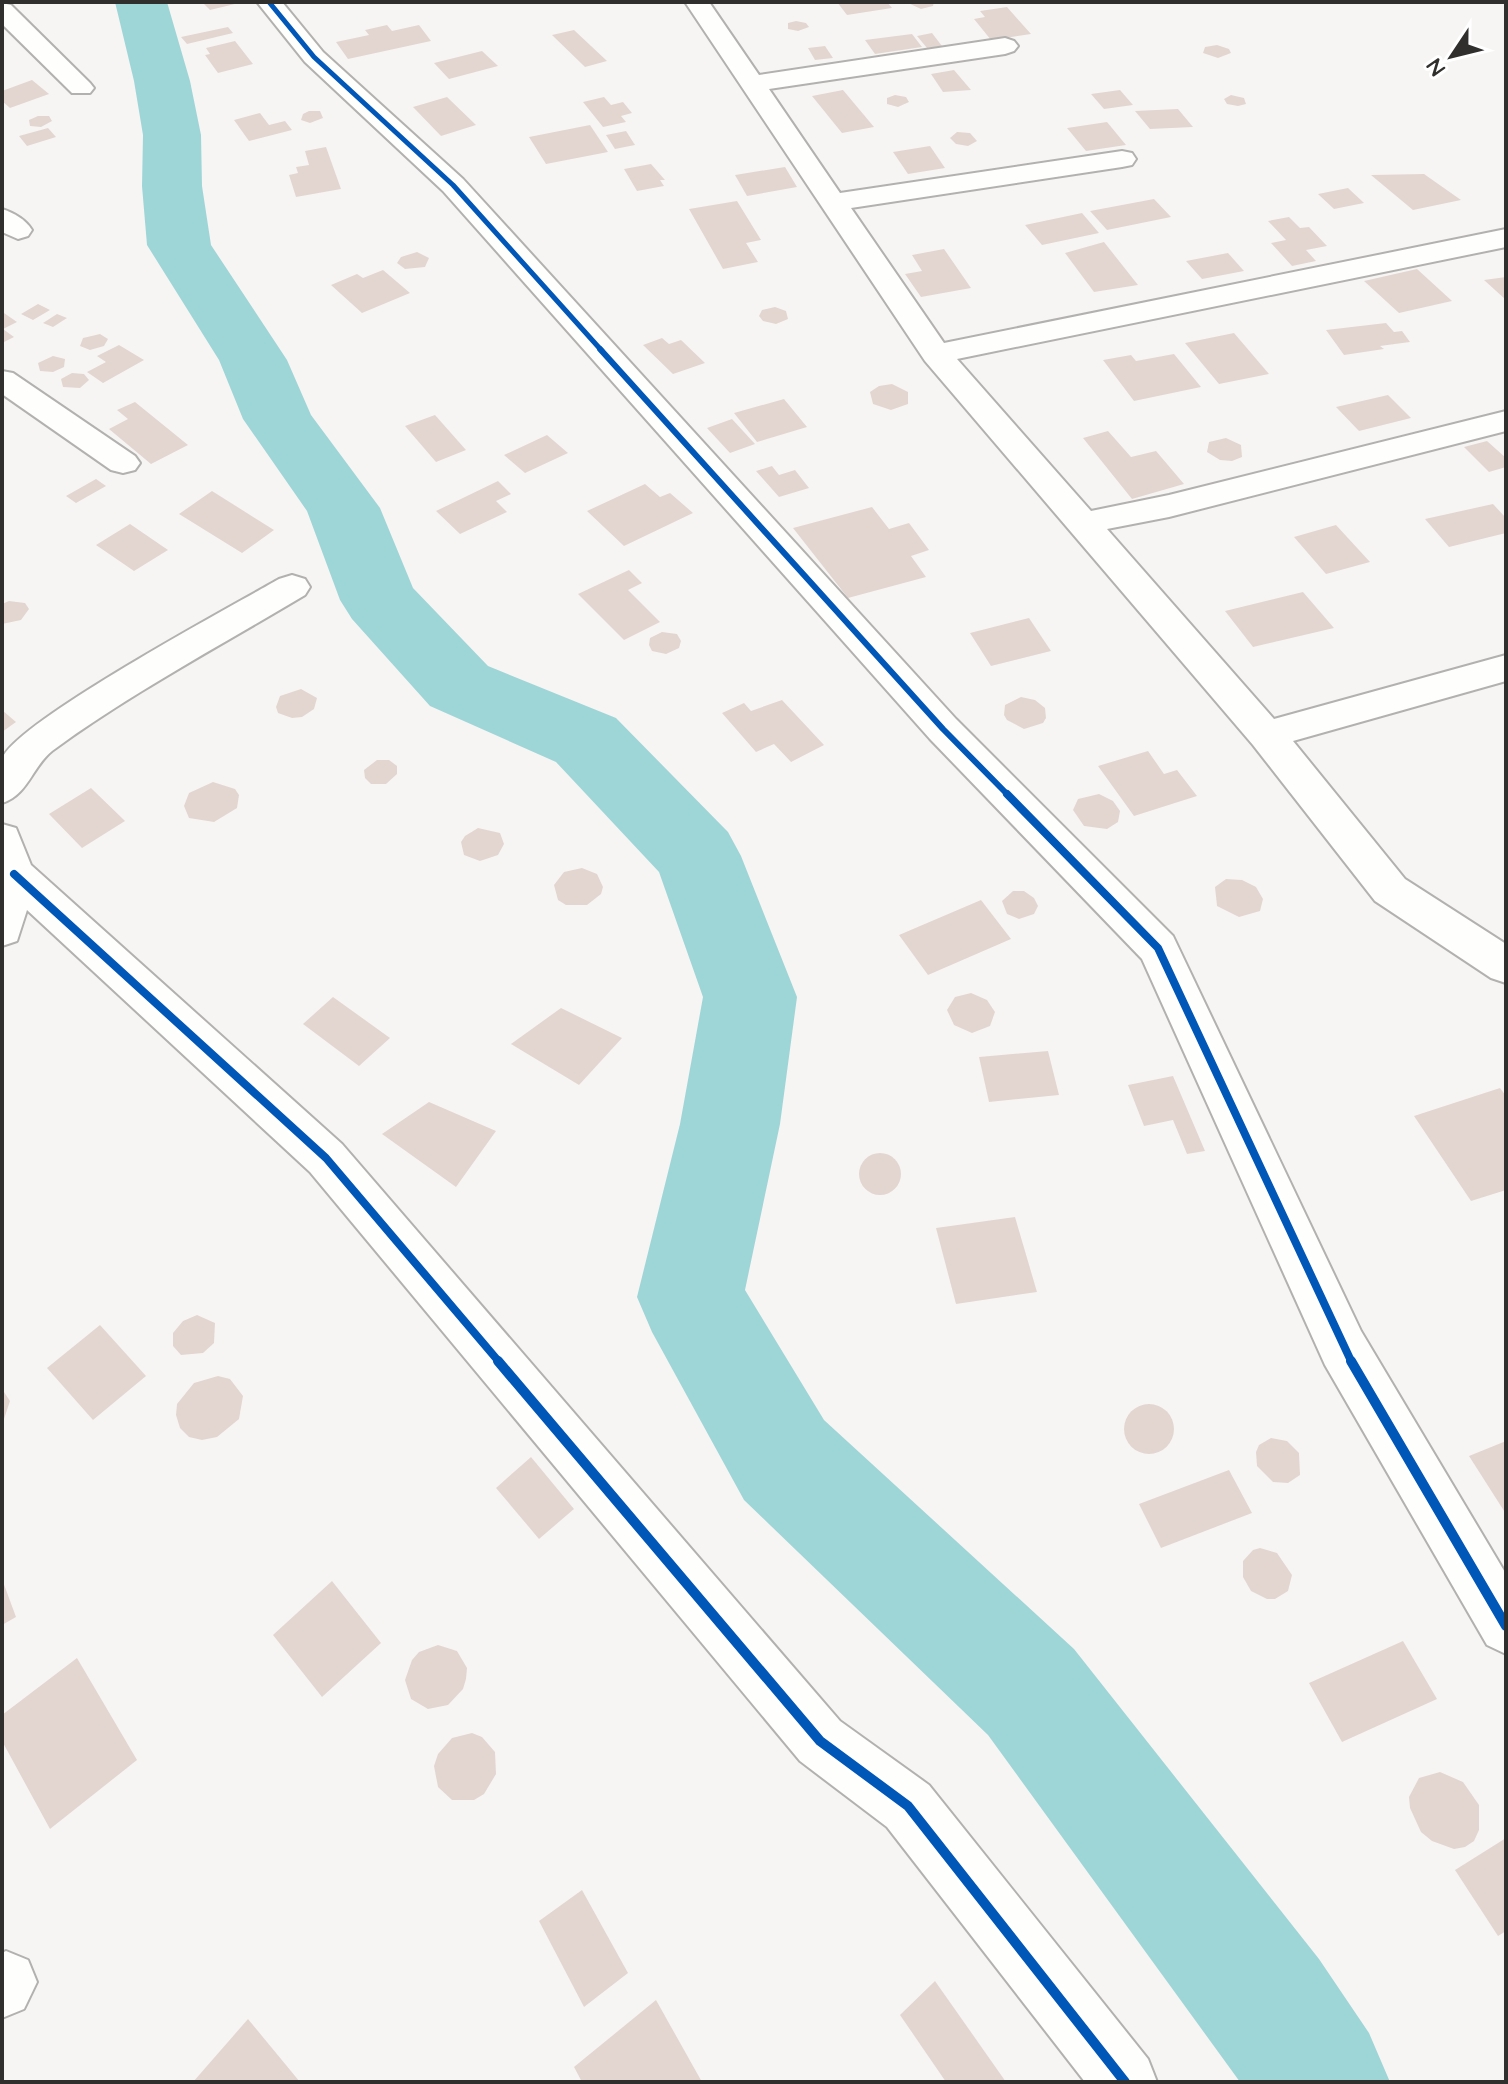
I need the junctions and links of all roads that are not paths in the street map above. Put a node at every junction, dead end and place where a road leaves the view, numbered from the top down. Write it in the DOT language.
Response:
graph roads {
  1 [pos="269,2"];
  2 [pos="697,2"];
  3 [pos="2,10"];
  4 [pos="1005,46"];
  5 [pos="752,84"];
  6 [pos="81,88"];
  7 [pos="1122,159"];
  8 [pos="833,202"];
  9 [pos="1506,238"];
  10 [pos="936,354"];
  11 [pos="2,380"];
  12 [pos="1506,421"];
  13 [pos="123,463"];
  14 [pos="1084,523"];
  15 [pos="292,587"];
  16 [pos="1506,668"];
  17 [pos="1266,735"];
  18 [pos="2,788"];
  19 [pos="8,857"];
  20 [pos="2,929"];
  21 [pos="1506,966"];
  22 [pos="1506,1626"];
  23 [pos="1125,2082"];
  1 -- 22 [label="street"];
  2 -- 5 [label="street"];
  3 -- 6 [label="street"];
  4 -- 5 [label="street"];
  5 -- 8 [label="street"];
  7 -- 8 [label="street"];
  8 -- 10 [label="street"];
  9 -- 10 [label="street"];
  10 -- 14 [label="street"];
  11 -- 13 [label="street"];
  12 -- 14 [label="street"];
  14 -- 17 [label="street"];
  15 -- 18 [label="street"];
  16 -- 17 [label="street"];
  17 -- 21 [label="street"];
  19 -- 20 [label="street"];
  19 -- 23 [label="street"];
}
